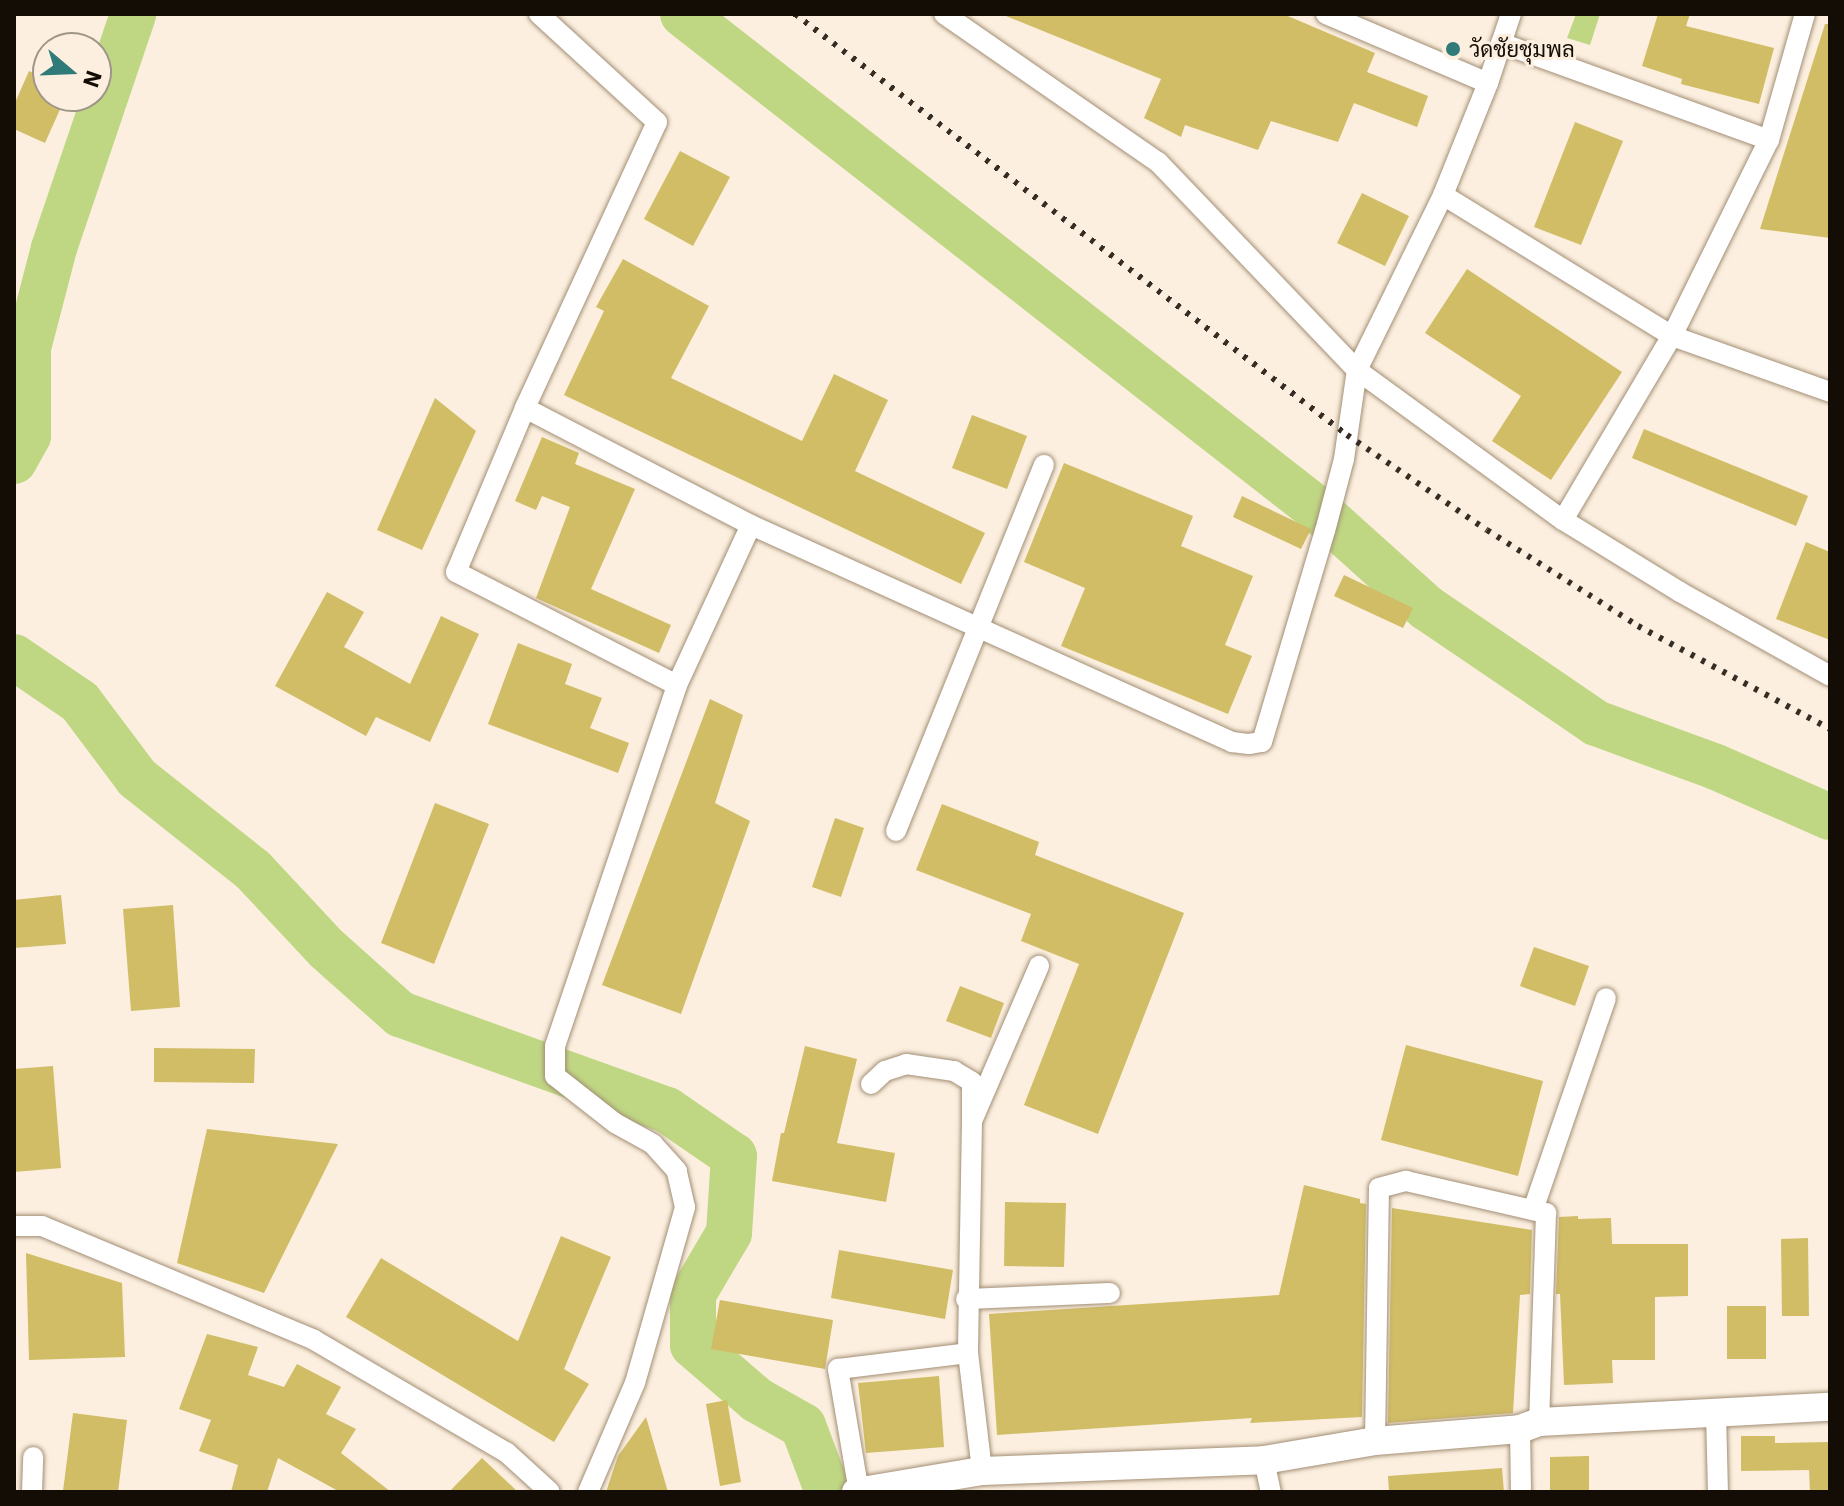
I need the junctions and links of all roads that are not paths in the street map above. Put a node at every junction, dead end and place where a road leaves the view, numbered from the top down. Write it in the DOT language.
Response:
graph roads {
  1 [pos="539,14"];
  2 [pos="944,14"];
  3 [pos="1326,14"];
  4 [pos="1511,14"];
  5 [pos="1805,14"];
  6 [pos="1501,43"];
  7 [pos="1488,83"];
  8 [pos="1769,140"];
  9 [pos="1443,195"];
  10 [pos="1672,336"];
  11 [pos="1357,370"];
  12 [pos="1830,392"];
  13 [pos="525,408"];
  14 [pos="1044,465"];
  15 [pos="1563,520"];
  16 [pos="751,525"];
  17 [pos="981,628"];
  18 [pos="1830,676"];
  19 [pos="677,685"];
  20 [pos="896,831"];
  21 [pos="1039,966"];
  22 [pos="1606,998"];
  23 [pos="871,1084"];
  24 [pos="972,1121"];
  25 [pos="1533,1210"];
  26 [pos="14,1226"];
  27 [pos="1110,1293"];
  28 [pos="966,1299"];
  29 [pos="968,1353"];
  30 [pos="1830,1407"];
  31 [pos="1716,1412"];
  32 [pos="1530,1426"];
  33 [pos="1375,1441"];
  34 [pos="33,1457"];
  35 [pos="1264,1460"];
  36 [pos="982,1471"];
  37 [pos="32,1492"];
  38 [pos="550,1492"];
  39 [pos="588,1492"];
  40 [pos="858,1492"];
  41 [pos="1271,1492"];
  42 [pos="1521,1492"];
  43 [pos="1718,1492"];
  1 -- 13 [label="street"];
  2 -- 11 [label="street"];
  3 -- 7 [label="street"];
  4 -- 6 [label="street"];
  5 -- 8 [label="street"];
  6 -- 7 [label="street"];
  6 -- 8 [label="street"];
  7 -- 9 [label="street"];
  8 -- 10 [label="street"];
  9 -- 10 [label="street"];
  9 -- 11 [label="street"];
  10 -- 12 [label="street"];
  10 -- 15 [label="street"];
  11 -- 15 [label="street"];
  11 -- 17 [label="street"];
  13 -- 16 [label="street"];
  13 -- 19 [label="street"];
  14 -- 17 [label="street"];
  15 -- 18 [label="street"];
  16 -- 17 [label="street"];
  16 -- 19 [label="street"];
  17 -- 20 [label="street"];
  19 -- 39 [label="street"];
  21 -- 24 [label="street"];
  22 -- 25 [label="street"];
  23 -- 24 [label="street"];
  24 -- 28 [label="street"];
  25 -- 32 [label="street"];
  25 -- 33 [label="street"];
  26 -- 38 [label="street"];
  27 -- 28 [label="street"];
  28 -- 29 [label="street"];
  29 -- 36 [label="street"];
  29 -- 40 [label="street"];
  30 -- 31 [label="street"];
  31 -- 32 [label="street"];
  31 -- 43 [label="street"];
  32 -- 33 [label="street"];
  32 -- 42 [label="street"];
  33 -- 35 [label="street"];
  34 -- 37 [label="street"];
  35 -- 36 [label="street"];
  35 -- 41 [label="street"];
  36 -- 40 [label="street"];
}
